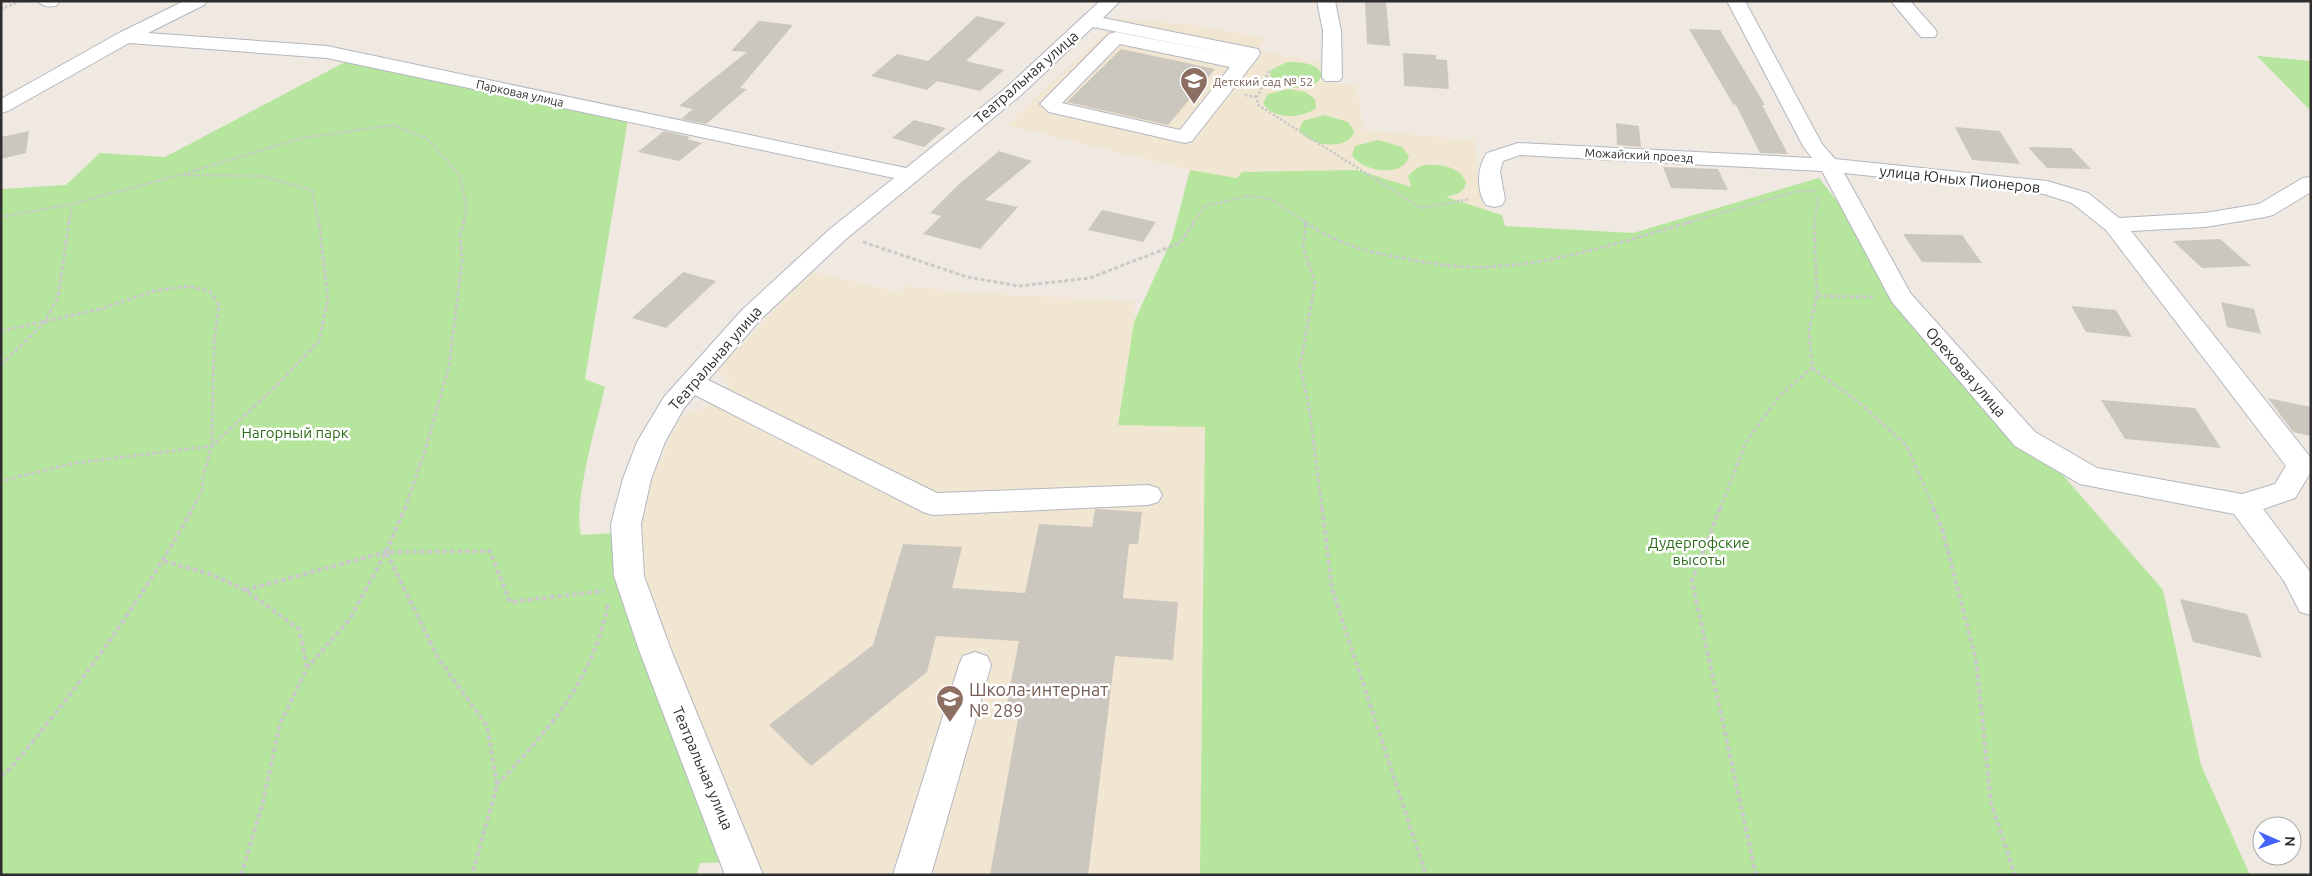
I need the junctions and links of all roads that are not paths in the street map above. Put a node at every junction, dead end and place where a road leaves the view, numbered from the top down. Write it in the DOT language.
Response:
graph roads {
  1 [pos="198,1"];
  2 [pos="1111,1"];
  3 [pos="1326,1"];
  4 [pos="1736,1"];
  5 [pos="1900,1"];
  6 [pos="1089,21"];
  7 [pos="1928,33"];
  8 [pos="126,37"];
  9 [pos="1242,64"];
  10 [pos="1332,77"];
  11 [pos="1,107"];
  12 [pos="1829,165"];
  13 [pos="910,174"];
  14 [pos="2311,183"];
  15 [pos="1486,199"];
  16 [pos="2114,225"];
  17 [pos="692,383"];
  18 [pos="1148,495"];
  19 [pos="2243,505"];
  20 [pos="2311,602"];
  21 [pos="975,665"];
  22 [pos="744,875"];
  23 [pos="912,875"];
  1 -- 8 [label="street"];
  2 -- 6 [label="street, Театральная улица"];
  3 -- 10 [label="street"];
  4 -- 12 [label="street, Ореховая улица"];
  5 -- 7 [label="street"];
  6 -- 9 [label="street"];
  6 -- 13 [label="street, Театральная улица"];
  8 -- 11 [label="street"];
  8 -- 13 [label="street, Парковая улица"];
  9 -- 9 [label="street"];
  12 -- 15 [label="street, Можайский проезд"];
  12 -- 16 [label="street, улица Юных Пионеров"];
  12 -- 19 [label="street, Ореховая улица"];
  13 -- 17 [label="street, Театральная улица"];
  14 -- 16 [label="street"];
  16 -- 19 [label="street, улица Юных Пионеров"];
  17 -- 18 [label="street"];
  17 -- 22 [label="street, Театральная улица"];
  19 -- 20 [label="street"];
  21 -- 23 [label="street"];
}
